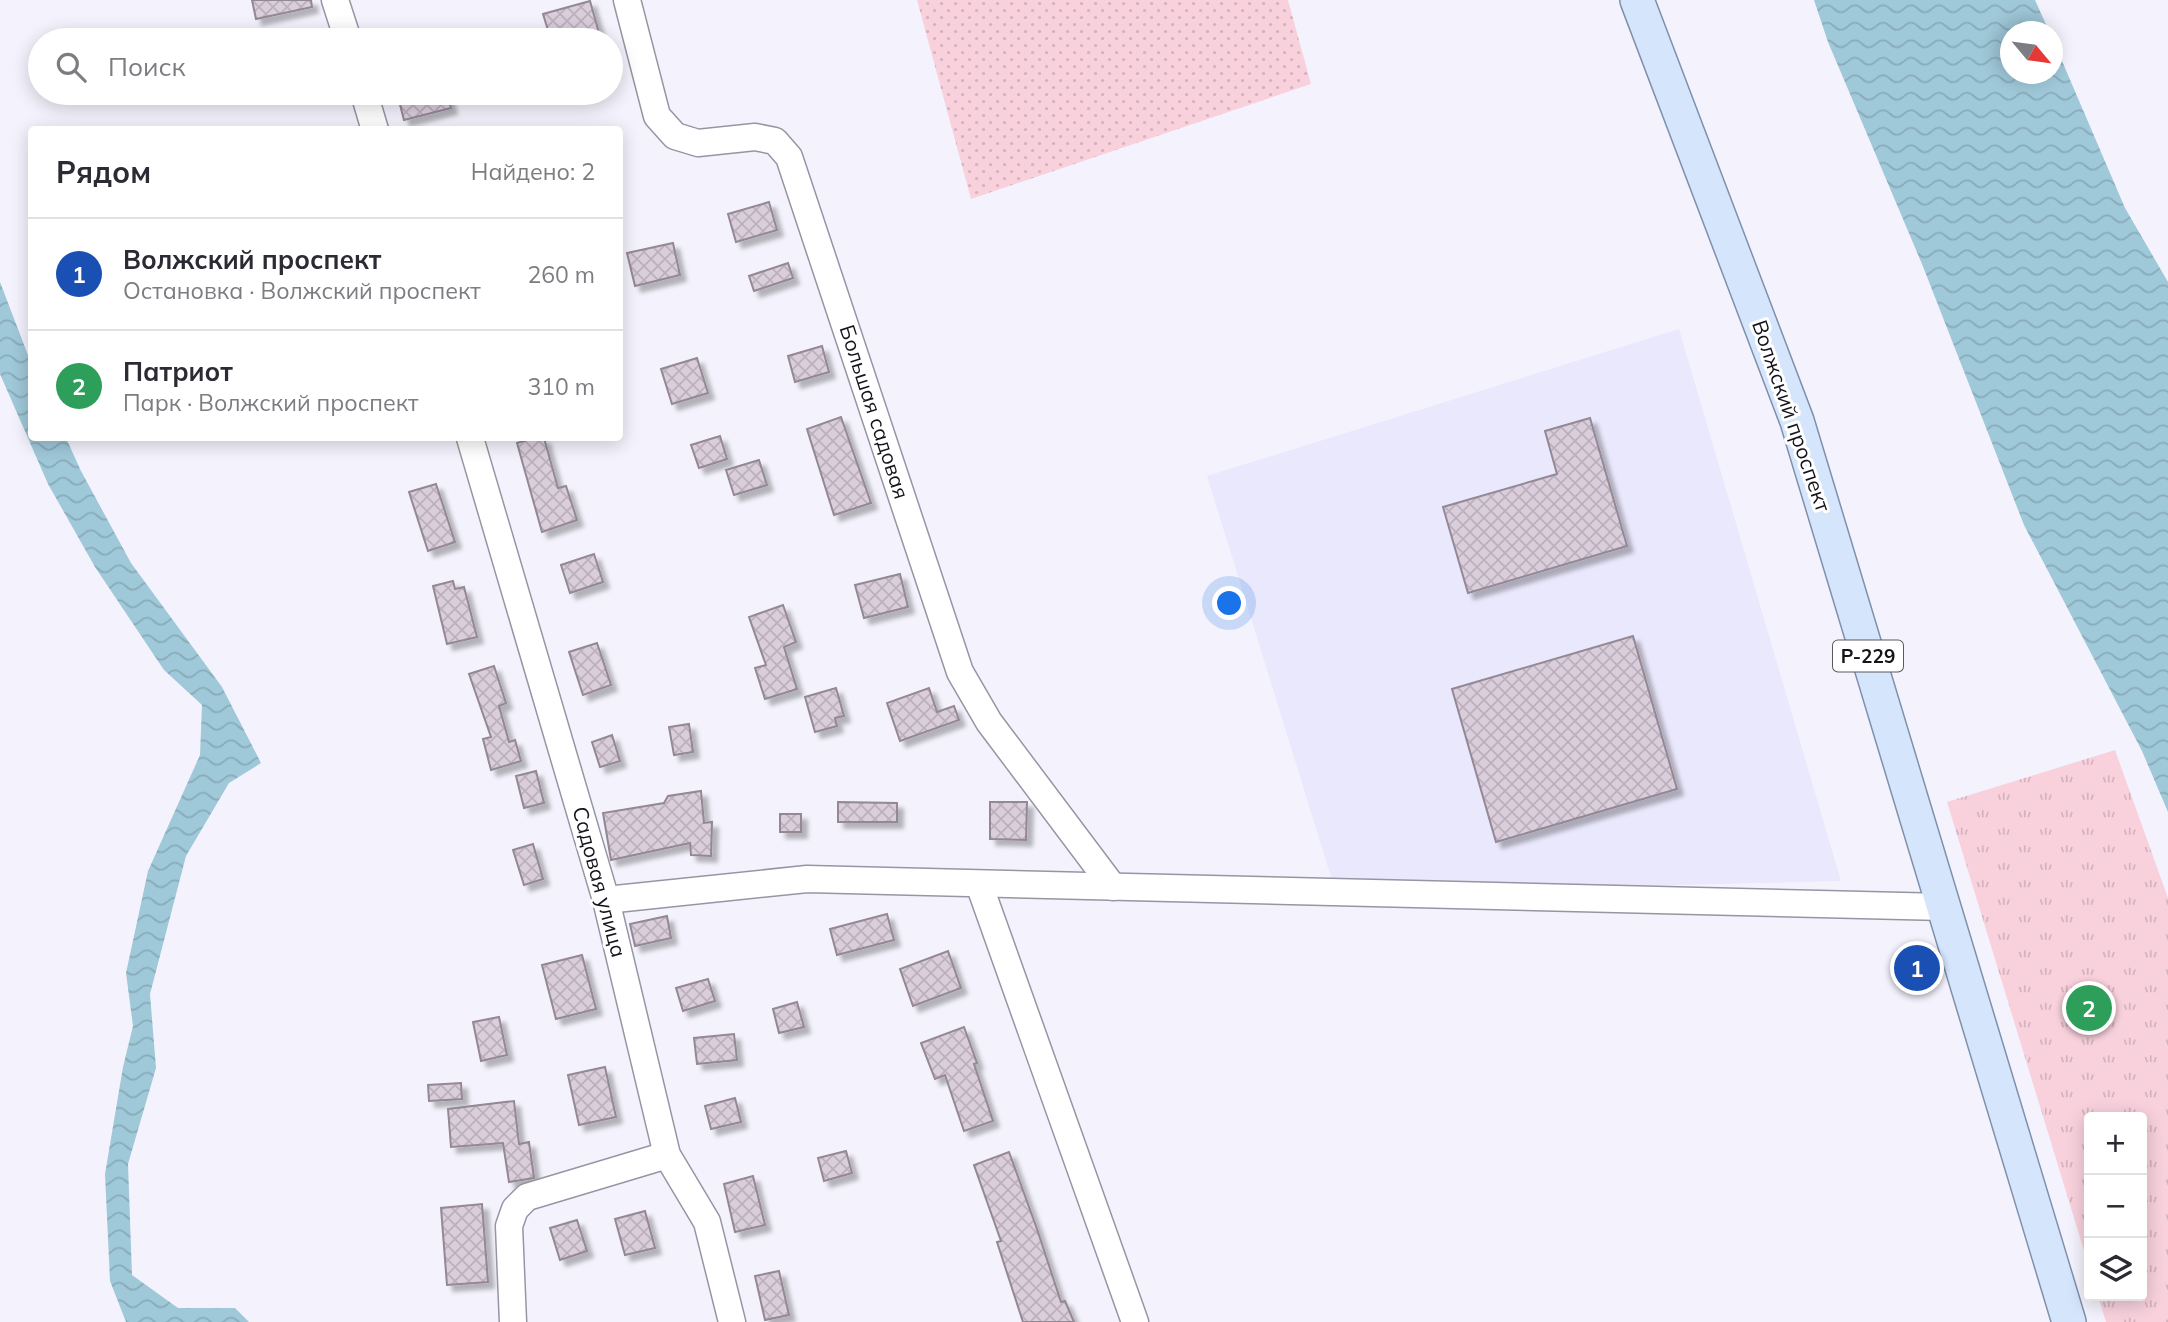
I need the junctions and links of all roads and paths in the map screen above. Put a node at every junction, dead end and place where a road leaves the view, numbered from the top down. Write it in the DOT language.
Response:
graph roads {
  1 [pos="335,0"];
  2 [pos="626,0"];
  3 [pos="1637,0"];
  4 [pos="344,28"];
  5 [pos="368,105"];
  6 [pos="374,126"];
  7 [pos="471,441"];
  8 [pos="979,884"];
  9 [pos="1113,887"];
  10 [pos="606,900"];
  11 [pos="1944,907"];
  12 [pos="667,1155"];
  13 [pos="513,1322"];
  14 [pos="732,1322"];
  15 [pos="1135,1322"];
  16 [pos="2069,1322"];
  1 -- 4 [label="street"];
  2 -- 9 [label="street, Большая садовая"];
  3 -- 11 [label="main road, Волжский проспект / Р-229"];
  5 -- 6 [label="street"];
  7 -- 10 [label="street, Садовая улица"];
  8 -- 9 [label="street"];
  8 -- 10 [label="street"];
  8 -- 15 [label="street"];
  9 -- 11 [label="street"];
  10 -- 12 [label="street, Садовая улица"];
  11 -- 16 [label="main road, Волжский проспект / Р-229"];
  12 -- 13 [label="street"];
  12 -- 14 [label="street, Садовая улица"];
}
